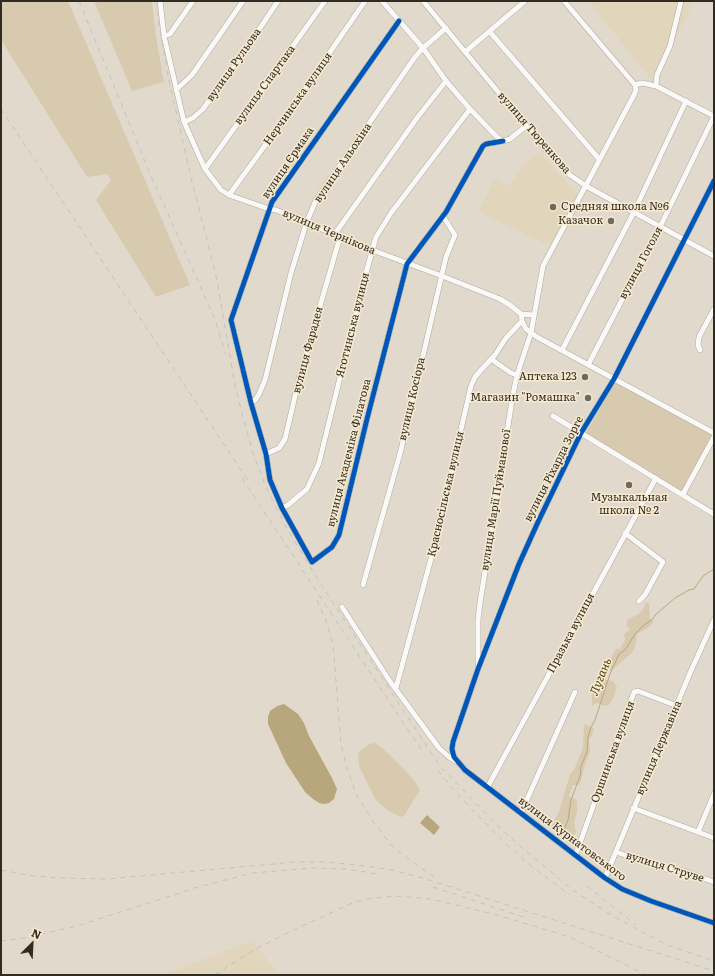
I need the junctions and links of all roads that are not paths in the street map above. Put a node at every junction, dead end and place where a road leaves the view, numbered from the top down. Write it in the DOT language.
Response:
graph roads {
  1 [pos="160,1"];
  2 [pos="193,1"];
  3 [pos="243,1"];
  4 [pos="278,1"];
  5 [pos="325,1"];
  6 [pos="365,1"];
  7 [pos="382,1"];
  8 [pos="423,1"];
  9 [pos="525,1"];
  10 [pos="564,1"];
  11 [pos="681,1"];
  12 [pos="399,21"];
  13 [pos="446,28"];
  14 [pos="490,32"];
  15 [pos="164,36"];
  16 [pos="423,48"];
  17 [pos="465,52"];
  18 [pos="446,81"];
  19 [pos="634,85"];
  20 [pos="656,86"];
  21 [pos="176,90"];
  22 [pos="686,101"];
  23 [pos="470,109"];
  24 [pos="714,116"];
  25 [pos="184,122"];
  26 [pos="526,126"];
  27 [pos="503,141"];
  28 [pos="599,159"];
  29 [pos="205,169"];
  30 [pos="714,181"];
  31 [pos="586,186"];
  32 [pos="229,195"];
  33 [pos="269,209"];
  34 [pos="634,212"];
  35 [pos="443,216"];
  36 [pos="307,222"];
  37 [pos="660,227"];
  38 [pos="334,235"];
  39 [pos="340,237"];
  40 [pos="684,240"];
  41 [pos="372,250"];
  42 [pos="714,256"];
  43 [pos="407,264"];
  44 [pos="442,276"];
  45 [pos="714,309"];
  46 [pos="521,314"];
  47 [pos="533,315"];
  48 [pos="522,321"];
  49 [pos="530,332"];
  50 [pos="562,350"];
  51 [pos="700,350"];
  52 [pos="491,359"];
  53 [pos="588,365"];
  54 [pos="517,376"];
  55 [pos="614,380"];
  56 [pos="251,403"];
  57 [pos="553,416"];
  58 [pos="582,432"];
  59 [pos="714,433"];
  60 [pos="714,437"];
  61 [pos="266,454"];
  62 [pos="656,478"];
  63 [pos="683,494"];
  64 [pos="282,508"];
  65 [pos="714,514"];
  66 [pos="626,534"];
  67 [pos="363,585"];
  68 [pos="639,601"];
  69 [pos="342,607"];
  70 [pos="714,620"];
  71 [pos="478,669"];
  72 [pos="396,688"];
  73 [pos="575,692"];
  74 [pos="677,706"];
  75 [pos="456,759"];
  76 [pos="487,788"];
  77 [pos="714,794"];
  78 [pos="633,808"];
  79 [pos="520,813"];
  80 [pos="698,832"];
  81 [pos="714,838"];
  82 [pos="616,852"];
  83 [pos="576,854"];
  84 [pos="605,878"];
  85 [pos="714,882"];
  86 [pos="714,922"];
  1 -- 15 [label="street, вулиця Чернікова"];
  2 -- 15 [label="street"];
  3 -- 21 [label="street"];
  4 -- 25 [label="street, вулиця Рульова"];
  5 -- 29 [label="street, вулиця Спартака"];
  6 -- 32 [label="street, Нерчинська вулиця"];
  7 -- 12 [label="street"];
  8 -- 13 [label="street, вулиця Тюренкова"];
  9 -- 14 [label="street"];
  10 -- 19 [label="street"];
  11 -- 20 [label="street"];
  12 -- 16 [label="street"];
  12 -- 33 [label="street, вулиця Єрмака"];
  13 -- 16 [label="street, вулиця Альохіна"];
  13 -- 17 [label="street, вулиця Тюренкова"];
  14 -- 17 [label="street"];
  14 -- 28 [label="street"];
  15 -- 21 [label="street, вулиця Чернікова"];
  16 -- 18 [label="street"];
  16 -- 36 [label="street, вулиця Альохіна"];
  17 -- 26 [label="street, вулиця Тюренкова"];
  18 -- 23 [label="street"];
  18 -- 38 [label="street"];
  19 -- 20 [label="street"];
  19 -- 28 [label="street"];
  20 -- 22 [label="street"];
  21 -- 25 [label="street, вулиця Чернікова"];
  22 -- 24 [label="street"];
  22 -- 34 [label="street"];
  23 -- 27 [label="street"];
  23 -- 41 [label="street, Яготинська вулиця"];
  24 -- 37 [label="street, вулиця Гоголя"];
  25 -- 29 [label="street, вулиця Чернікова"];
  26 -- 27 [label="street"];
  26 -- 31 [label="street, вулиця Тюренкова"];
  27 -- 35 [label="street"];
  28 -- 31 [label="street"];
  29 -- 32 [label="street, вулиця Чернікова"];
  30 -- 40 [label="street, вулиця Ріхарда Зорге"];
  31 -- 34 [label="street, вулиця Тюренкова"];
  31 -- 47 [label="street"];
  32 -- 33 [label="street, вулиця Чернікова"];
  33 -- 36 [label="street, вулиця Чернікова"];
  33 -- 56 [label="street, вулиця Єрмака"];
  34 -- 37 [label="street, вулиця Тюренкова"];
  34 -- 50 [label="street"];
  35 -- 43 [label="street"];
  35 -- 44 [label="street, вулиця Косіора"];
  36 -- 38 [label="street, вулиця Чернікова"];
  36 -- 56 [label="street, вулиця Альохіна"];
  37 -- 40 [label="street, вулиця Тюренкова"];
  37 -- 53 [label="street, вулиця Гоголя"];
  38 -- 39 [label="street, вулиця Чернікова"];
  39 -- 41 [label="street, вулиця Чернікова"];
  39 -- 61 [label="street, вулиця Фарадея"];
  40 -- 42 [label="street, вулиця Тюренкова"];
  40 -- 55 [label="street, вулиця Ріхарда Зорге"];
  41 -- 43 [label="street, вулиця Чернікова"];
  41 -- 64 [label="street, Яготинська вулиця"];
  43 -- 44 [label="street, вулиця Чернікова"];
  43 -- 64 [label="street, вулиця Академіка Філатова"];
  44 -- 46 [label="street, вулиця Чернікова"];
  44 -- 67 [label="street, вулиця Косіора"];
  45 -- 51 [label="street"];
  46 -- 47 [label="street"];
  46 -- 48 [label="street"];
  47 -- 49 [label="street"];
  48 -- 49 [label="street"];
  48 -- 52 [label="street, Красносільська вулиця"];
  49 -- 50 [label="street"];
  49 -- 54 [label="street, вулиця Марії Пуйманової"];
  50 -- 53 [label="street"];
  52 -- 54 [label="street"];
  52 -- 72 [label="street, Красносільська вулиця"];
  53 -- 55 [label="street"];
  54 -- 71 [label="street, вулиця Марії Пуйманової"];
  55 -- 58 [label="street, вулиця Ріхарда Зорге"];
  55 -- 59 [label="street"];
  56 -- 61 [label="street, вулиця Академіка Філатова"];
  57 -- 58 [label="street"];
  58 -- 62 [label="street"];
  58 -- 71 [label="street, вулиця Ріхарда Зорге"];
  60 -- 63 [label="street"];
  61 -- 64 [label="street, вулиця Академіка Філатова"];
  62 -- 63 [label="street"];
  62 -- 66 [label="street, Празька вулиця"];
  63 -- 65 [label="street"];
  66 -- 68 [label="street"];
  66 -- 76 [label="street, Празька вулиця"];
  69 -- 72 [label="street"];
  70 -- 74 [label="street, вулиця Державіна"];
  71 -- 75 [label="street, вулиця Ріхарда Зорге"];
  72 -- 75 [label="street, вулиця Курнатовського"];
  73 -- 79 [label="street"];
  74 -- 78 [label="street, вулиця Державіна"];
  74 -- 83 [label="street, Оршинська вулиця"];
  75 -- 76 [label="street, вулиця Курнатовського"];
  76 -- 79 [label="street, вулиця Курнатовського"];
  77 -- 80 [label="street"];
  78 -- 80 [label="street"];
  78 -- 82 [label="street, вулиця Державіна"];
  79 -- 83 [label="street, вулиця Курнатовського"];
  80 -- 81 [label="street"];
  82 -- 84 [label="street, вулиця Державіна"];
  82 -- 85 [label="street, вулиця Струве"];
  83 -- 84 [label="street, вулиця Курнатовського"];
  84 -- 86 [label="street, вулиця Курнатовського"];
}
